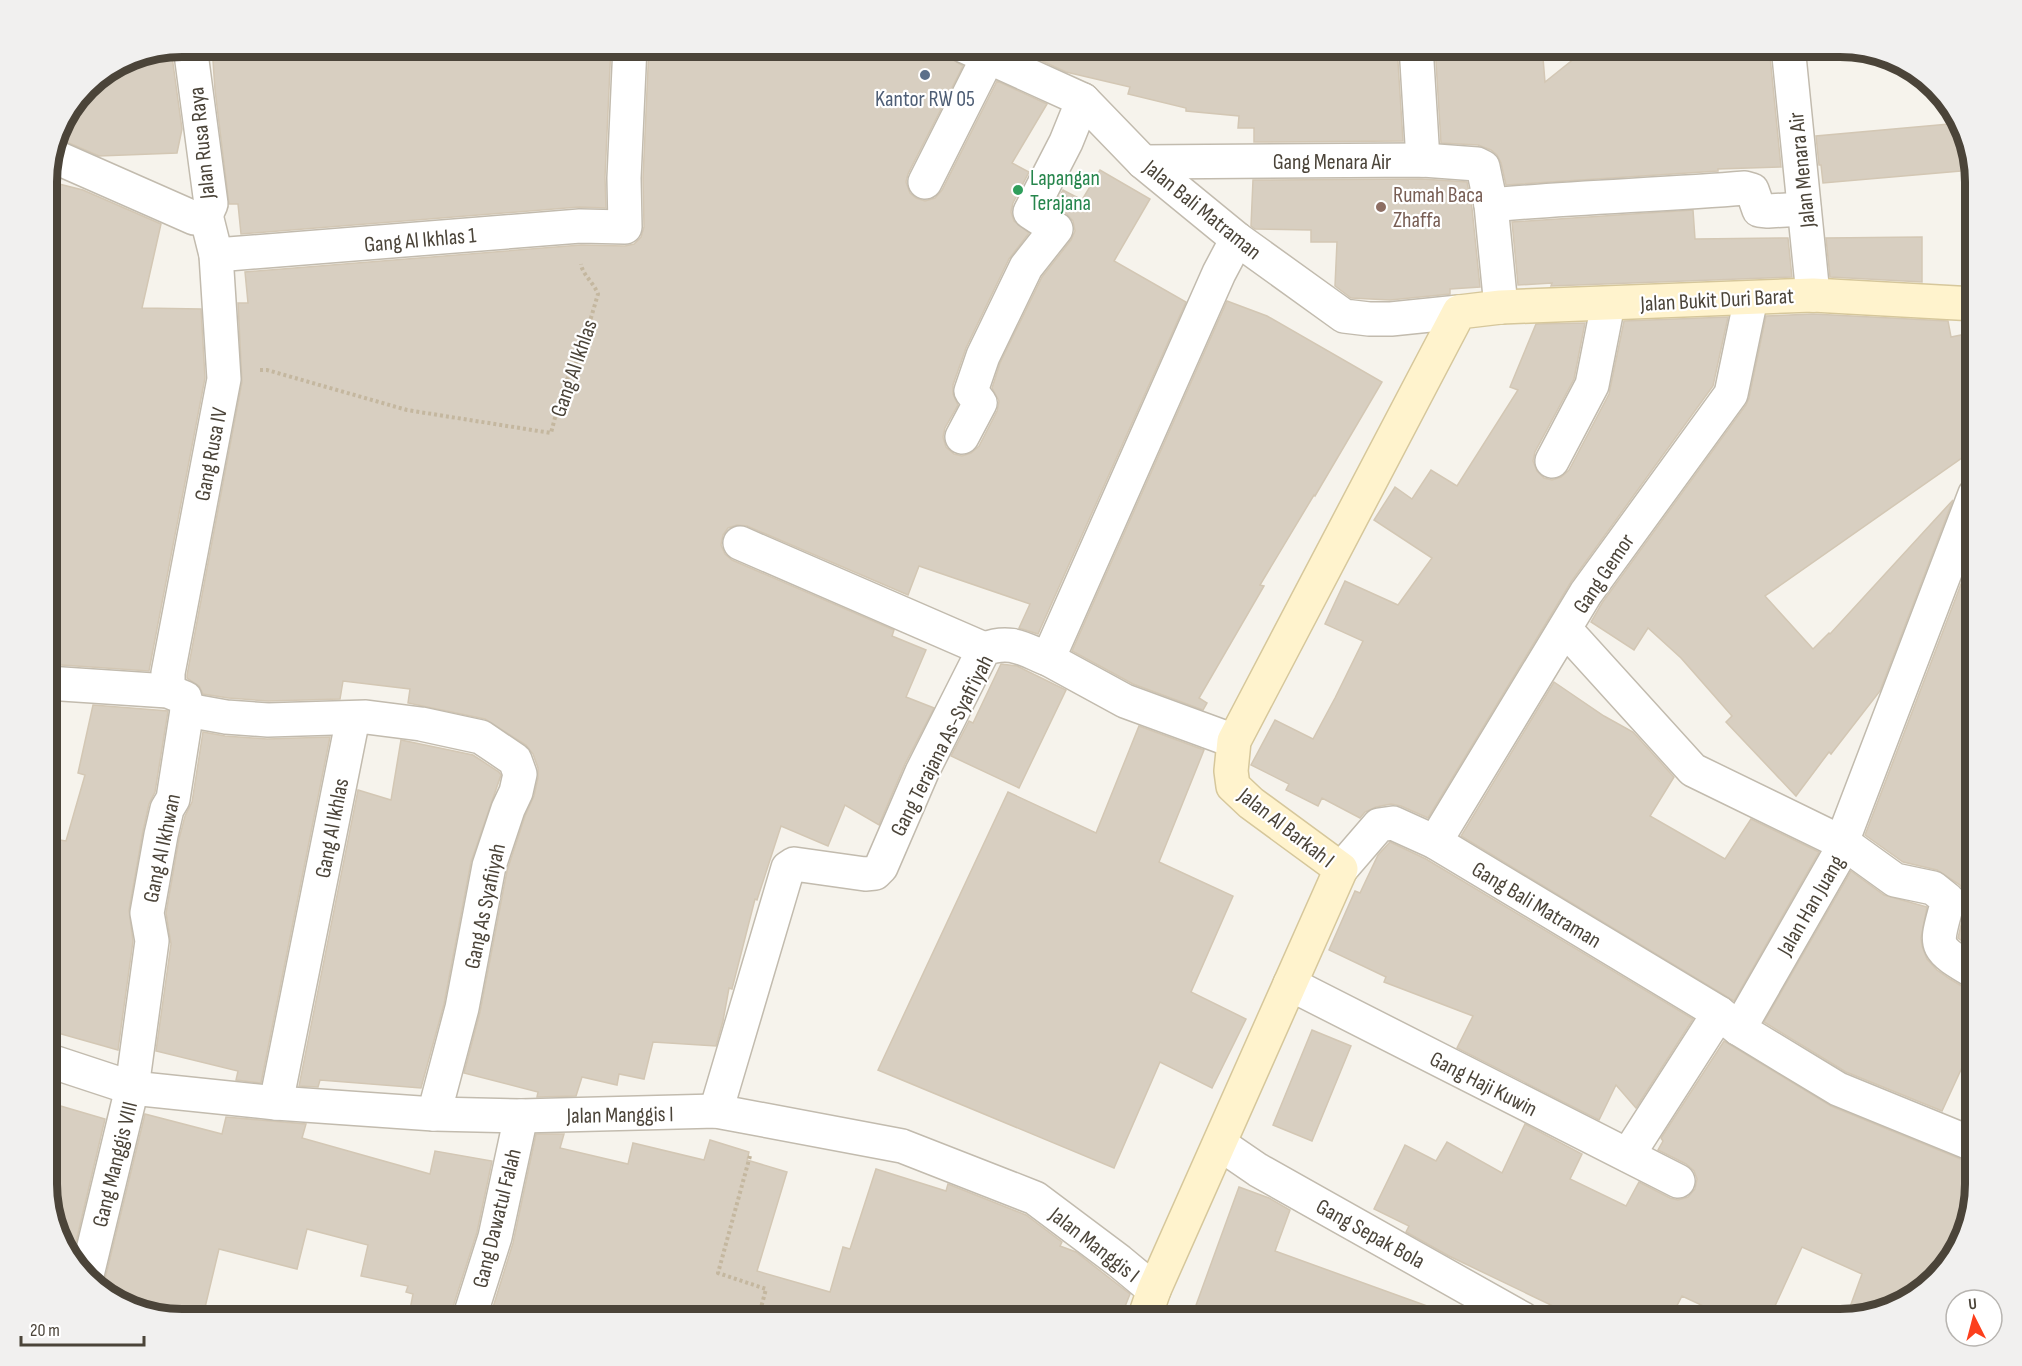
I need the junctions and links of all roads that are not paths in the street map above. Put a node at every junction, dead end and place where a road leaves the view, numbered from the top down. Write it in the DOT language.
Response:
graph roads {
  1 [pos="187,57"];
  2 [pos="630,57"];
  3 [pos="974,57"];
  4 [pos="987,57"];
  5 [pos="1417,57"];
  6 [pos="1789,57"];
  7 [pos="1083,100"];
  8 [pos="59,158"];
  9 [pos="1423,160"];
  10 [pos="1143,162"];
  11 [pos="925,182"];
  12 [pos="1491,205"];
  13 [pos="1804,209"];
  14 [pos="207,215"];
  15 [pos="1237,239"];
  16 [pos="216,255"];
  17 [pos="1813,295"];
  18 [pos="1751,298"];
  19 [pos="1965,303"];
  20 [pos="1608,304"];
  21 [pos="1502,307"];
  22 [pos="1460,312"];
  23 [pos="962,437"];
  24 [pos="1552,461"];
  25 [pos="1965,523"];
  26 [pos="740,543"];
  27 [pos="1565,630"];
  28 [pos="984,649"];
  29 [pos="1048,659"];
  30 [pos="57,684"];
  31 [pos="178,700"];
  32 [pos="353,718"];
  33 [pos="1234,741"];
  34 [pos="1435,842"];
  35 [pos="1845,844"];
  36 [pos="1341,869"];
  37 [pos="1965,965"];
  38 [pos="1290,984"];
  39 [pos="1729,1021"];
  40 [pos="57,1063"];
  41 [pos="132,1088"];
  42 [pos="276,1103"];
  43 [pos="716,1111"];
  44 [pos="434,1114"];
  45 [pos="521,1116"];
  46 [pos="1965,1141"];
  47 [pos="1220,1143"];
  48 [pos="1628,1155"];
  49 [pos="1678,1181"];
  50 [pos="89,1267"];
  51 [pos="1149,1305"];
  52 [pos="472,1309"];
  53 [pos="1504,1309"];
  1 -- 14 [label="street, Jalan Rusa Raya"];
  2 -- 16 [label="street, Gang Al Ikhlas 1"];
  3 -- 11 [label="street"];
  4 -- 7 [label="street, Jalan Bali Matraman"];
  5 -- 9 [label="street"];
  6 -- 13 [label="street, Jalan Menara Air"];
  7 -- 10 [label="street, Jalan Bali Matraman"];
  7 -- 23 [label="street"];
  8 -- 14 [label="street, Jalan Rusa Raya"];
  9 -- 10 [label="street, Gang Menara Air"];
  9 -- 12 [label="street, Gang Menara Air"];
  10 -- 15 [label="street, Jalan Bali Matraman"];
  12 -- 13 [label="street"];
  12 -- 21 [label="street, Gang Menara Air"];
  13 -- 17 [label="street, Jalan Menara Air"];
  14 -- 16 [label="street, Gang Rusa IV"];
  15 -- 22 [label="street, Jalan Bali Matraman"];
  15 -- 29 [label="street"];
  16 -- 31 [label="street, Gang Rusa IV"];
  17 -- 18 [label="street, Jalan Bukit Duri Barat"];
  17 -- 19 [label="street, Jalan Bukit Duri Barat"];
  18 -- 20 [label="street, Jalan Bukit Duri Barat"];
  18 -- 27 [label="street, Gang Gemor"];
  20 -- 21 [label="street, Jalan Bukit Duri Barat"];
  20 -- 24 [label="street"];
  21 -- 22 [label="street, Jalan Bukit Duri Barat"];
  22 -- 33 [label="street, Jalan Al Barkah I"];
  25 -- 35 [label="street, Jalan Han Juang"];
  26 -- 28 [label="street"];
  27 -- 34 [label="street, Gang Gemor"];
  27 -- 35 [label="street"];
  28 -- 29 [label="street, Gang Terajana As-Syafi'iyah"];
  28 -- 43 [label="street, Gang Terajana As-Syafi'iyah"];
  29 -- 33 [label="street, Gang Terajana As-Syafi'iyah"];
  30 -- 31 [label="street"];
  31 -- 32 [label="street"];
  31 -- 41 [label="street, Gang Al Ikhwan"];
  32 -- 42 [label="street, Gang Al Ikhlas"];
  32 -- 44 [label="street, Gang As Syafiiyah"];
  33 -- 36 [label="street, Jalan Al Barkah I"];
  34 -- 36 [label="street, Gang Bali Matraman"];
  34 -- 39 [label="street, Gang Bali Matraman"];
  35 -- 37 [label="street"];
  35 -- 39 [label="street, Jalan Han Juang"];
  36 -- 38 [label="street, Jalan Al Barkah I"];
  38 -- 47 [label="street, Jalan Al Barkah I"];
  38 -- 48 [label="street, Gang Haji Kuwin"];
  39 -- 46 [label="street"];
  39 -- 48 [label="street, Jalan Han Juang"];
  40 -- 41 [label="street, Jalan Manggis I"];
  41 -- 42 [label="street, Jalan Manggis I"];
  41 -- 50 [label="street, Gang Manggis VIII"];
  42 -- 44 [label="street, Jalan Manggis I"];
  43 -- 45 [label="street, Jalan Manggis I"];
  43 -- 51 [label="street, Jalan Manggis I"];
  44 -- 45 [label="street, Jalan Manggis I"];
  45 -- 52 [label="street, Gang Dawatul Falah"];
  47 -- 51 [label="street, Jalan Al Barkah I"];
  47 -- 53 [label="street, Gang Sepak Bola"];
  48 -- 49 [label="street, Gang Haji Kuwin"];
}
